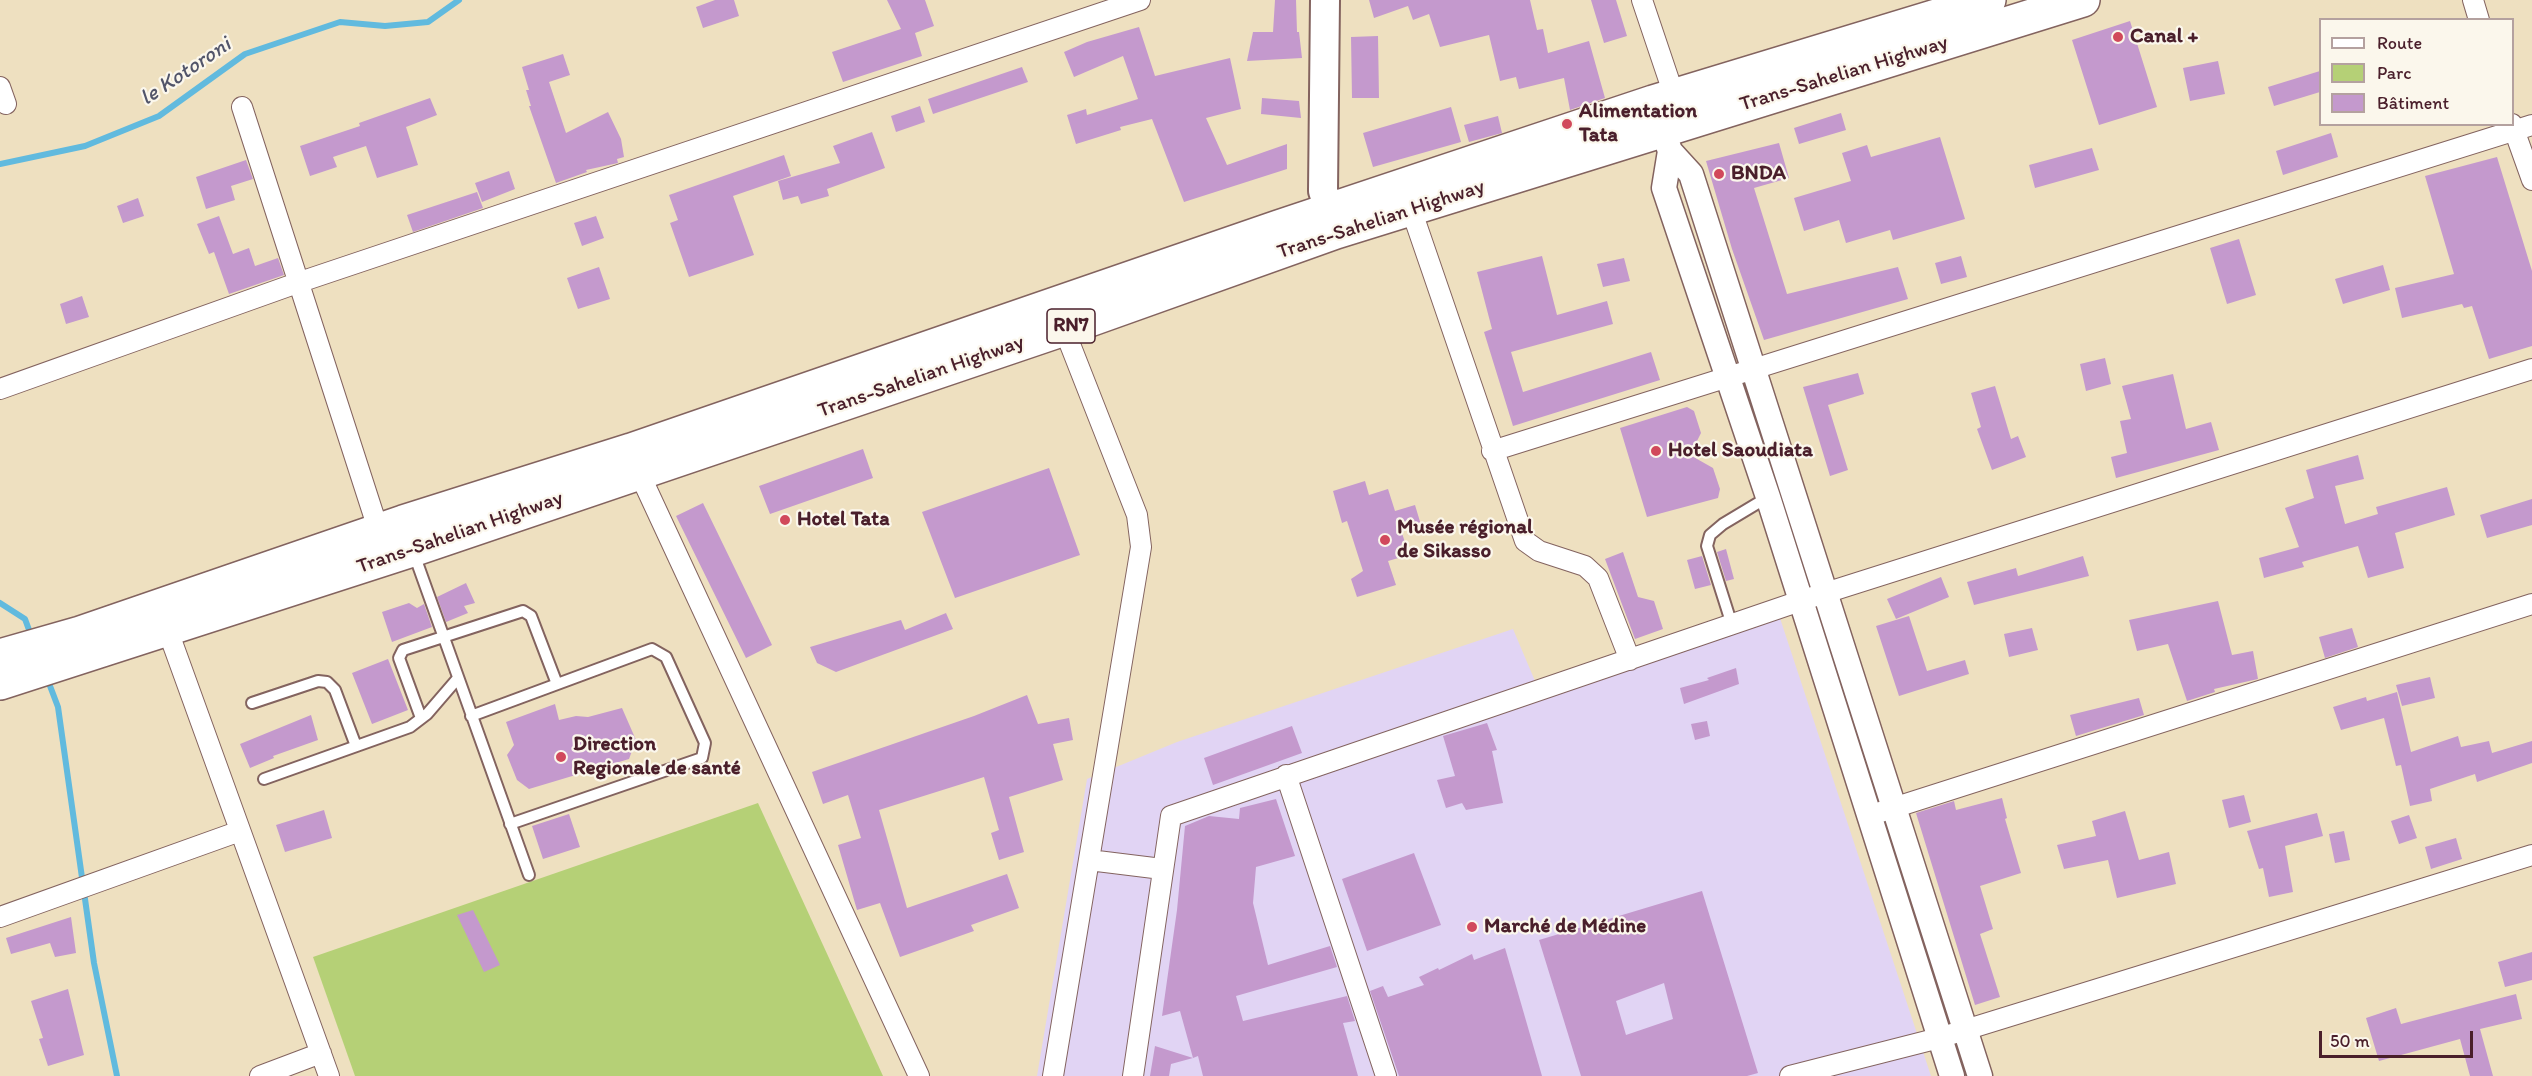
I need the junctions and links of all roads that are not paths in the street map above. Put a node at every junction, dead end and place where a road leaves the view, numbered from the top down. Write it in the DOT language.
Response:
graph roads {
  1 [pos="1140,0"];
  2 [pos="1325,0"];
  3 [pos="1642,0"];
  4 [pos="1989,0"];
  5 [pos="2083,0"];
  6 [pos="2473,0"];
  7 [pos="2478,18"];
  8 [pos="242,107"];
  9 [pos="1669,121"];
  10 [pos="2520,127"];
  11 [pos="2532,180"];
  12 [pos="1411,209"];
  13 [pos="1332,221"];
  14 [pos="300,282"];
  15 [pos="1064,329"];
  16 [pos="1753,367"];
  17 [pos="2532,369"];
  18 [pos="1727,376"];
  19 [pos="0,389"];
  20 [pos="1492,451"];
  21 [pos="634,462"];
  22 [pos="1768,497"];
  23 [pos="400,538"];
  24 [pos="1826,594"];
  25 [pos="1800,601"];
  26 [pos="2532,604"];
  27 [pos="1732,625"];
  28 [pos="168,630"];
  29 [pos="443,637"];
  30 [pos="33,657"];
  31 [pos="1629,660"];
  32 [pos="458,678"];
  33 [pos="0,683"];
  34 [pos="557,684"];
  35 [pos="252,703"];
  36 [pos="471,716"];
  37 [pos="421,718"];
  38 [pos="356,746"];
  39 [pos="1286,775"];
  40 [pos="264,779"];
  41 [pos="1894,808"];
  42 [pos="1868,816"];
  43 [pos="510,824"];
  44 [pos="240,831"];
  45 [pos="2532,855"];
  46 [pos="1089,861"];
  47 [pos="1162,869"];
  48 [pos="529,875"];
  49 [pos="0,917"];
  50 [pos="1965,1029"];
  51 [pos="1939,1038"];
  52 [pos="321,1053"];
  53 [pos="260,1076"];
  54 [pos="329,1076"];
  55 [pos="919,1076"];
  56 [pos="1053,1076"];
  57 [pos="1133,1076"];
  58 [pos="1386,1076"];
  59 [pos="1790,1076"];
  60 [pos="1952,1076"];
  61 [pos="1980,1076"];
  1 -- 14 [label="street"];
  2 -- 13 [label="main road"];
  3 -- 9 [label="street"];
  4 -- 9 [label="highway, Trans-Sahelian Highway / RN7"];
  5 -- 9 [label="highway, Trans-Sahelian Highway / RN7"];
  6 -- 7 [label="street"];
  8 -- 14 [label="street"];
  9 -- 12 [label="highway, Trans-Sahelian Highway / RN7"];
  9 -- 13 [label="highway, Trans-Sahelian Highway / RN7"];
  9 -- 16 [label="street"];
  9 -- 18 [label="street"];
  10 -- 11 [label="street"];
  10 -- 16 [label="street"];
  12 -- 13 [label="highway, Trans-Sahelian Highway / RN7"];
  12 -- 20 [label="street"];
  13 -- 15 [label="highway, Trans-Sahelian Highway / RN7"];
  13 -- 21 [label="highway, Trans-Sahelian Highway / RN7"];
  14 -- 19 [label="street"];
  14 -- 23 [label="street"];
  15 -- 21 [label="highway, Trans-Sahelian Highway / RN7"];
  15 -- 46 [label="street"];
  16 -- 18 [label="street"];
  16 -- 24 [label="street"];
  17 -- 24 [label="street"];
  18 -- 20 [label="street"];
  18 -- 22 [label="street"];
  20 -- 31 [label="street"];
  21 -- 23 [label="highway, Trans-Sahelian Highway / RN7"];
  21 -- 55 [label="street"];
  22 -- 25 [label="street"];
  22 -- 27 [label="lane"];
  23 -- 28 [label="highway, Trans-Sahelian Highway / RN7"];
  23 -- 29 [label="lane"];
  23 -- 30 [label="highway, Trans-Sahelian Highway / RN7"];
  24 -- 25 [label="street"];
  24 -- 41 [label="street"];
  25 -- 27 [label="street"];
  25 -- 42 [label="street"];
  26 -- 41 [label="street"];
  27 -- 31 [label="street"];
  28 -- 30 [label="highway, Trans-Sahelian Highway / RN7"];
  28 -- 44 [label="street"];
  29 -- 32 [label="lane"];
  29 -- 34 [label="lane"];
  29 -- 37 [label="lane"];
  30 -- 33 [label="highway, Trans-Sahelian Highway / RN7"];
  31 -- 39 [label="street"];
  32 -- 36 [label="lane"];
  32 -- 37 [label="lane"];
  34 -- 36 [label="lane"];
  34 -- 43 [label="lane"];
  35 -- 38 [label="lane"];
  36 -- 43 [label="lane"];
  37 -- 38 [label="lane"];
  38 -- 40 [label="lane"];
  39 -- 47 [label="street"];
  39 -- 58 [label="street"];
  41 -- 42 [label="street"];
  41 -- 50 [label="street"];
  42 -- 51 [label="street"];
  43 -- 48 [label="lane"];
  44 -- 49 [label="street"];
  44 -- 52 [label="street"];
  45 -- 50 [label="street"];
  46 -- 47 [label="street"];
  46 -- 56 [label="street"];
  47 -- 57 [label="street"];
  50 -- 51 [label="street"];
  50 -- 61 [label="street"];
  51 -- 59 [label="street"];
  51 -- 60 [label="street"];
  52 -- 53 [label="street"];
  52 -- 54 [label="street"];
}
